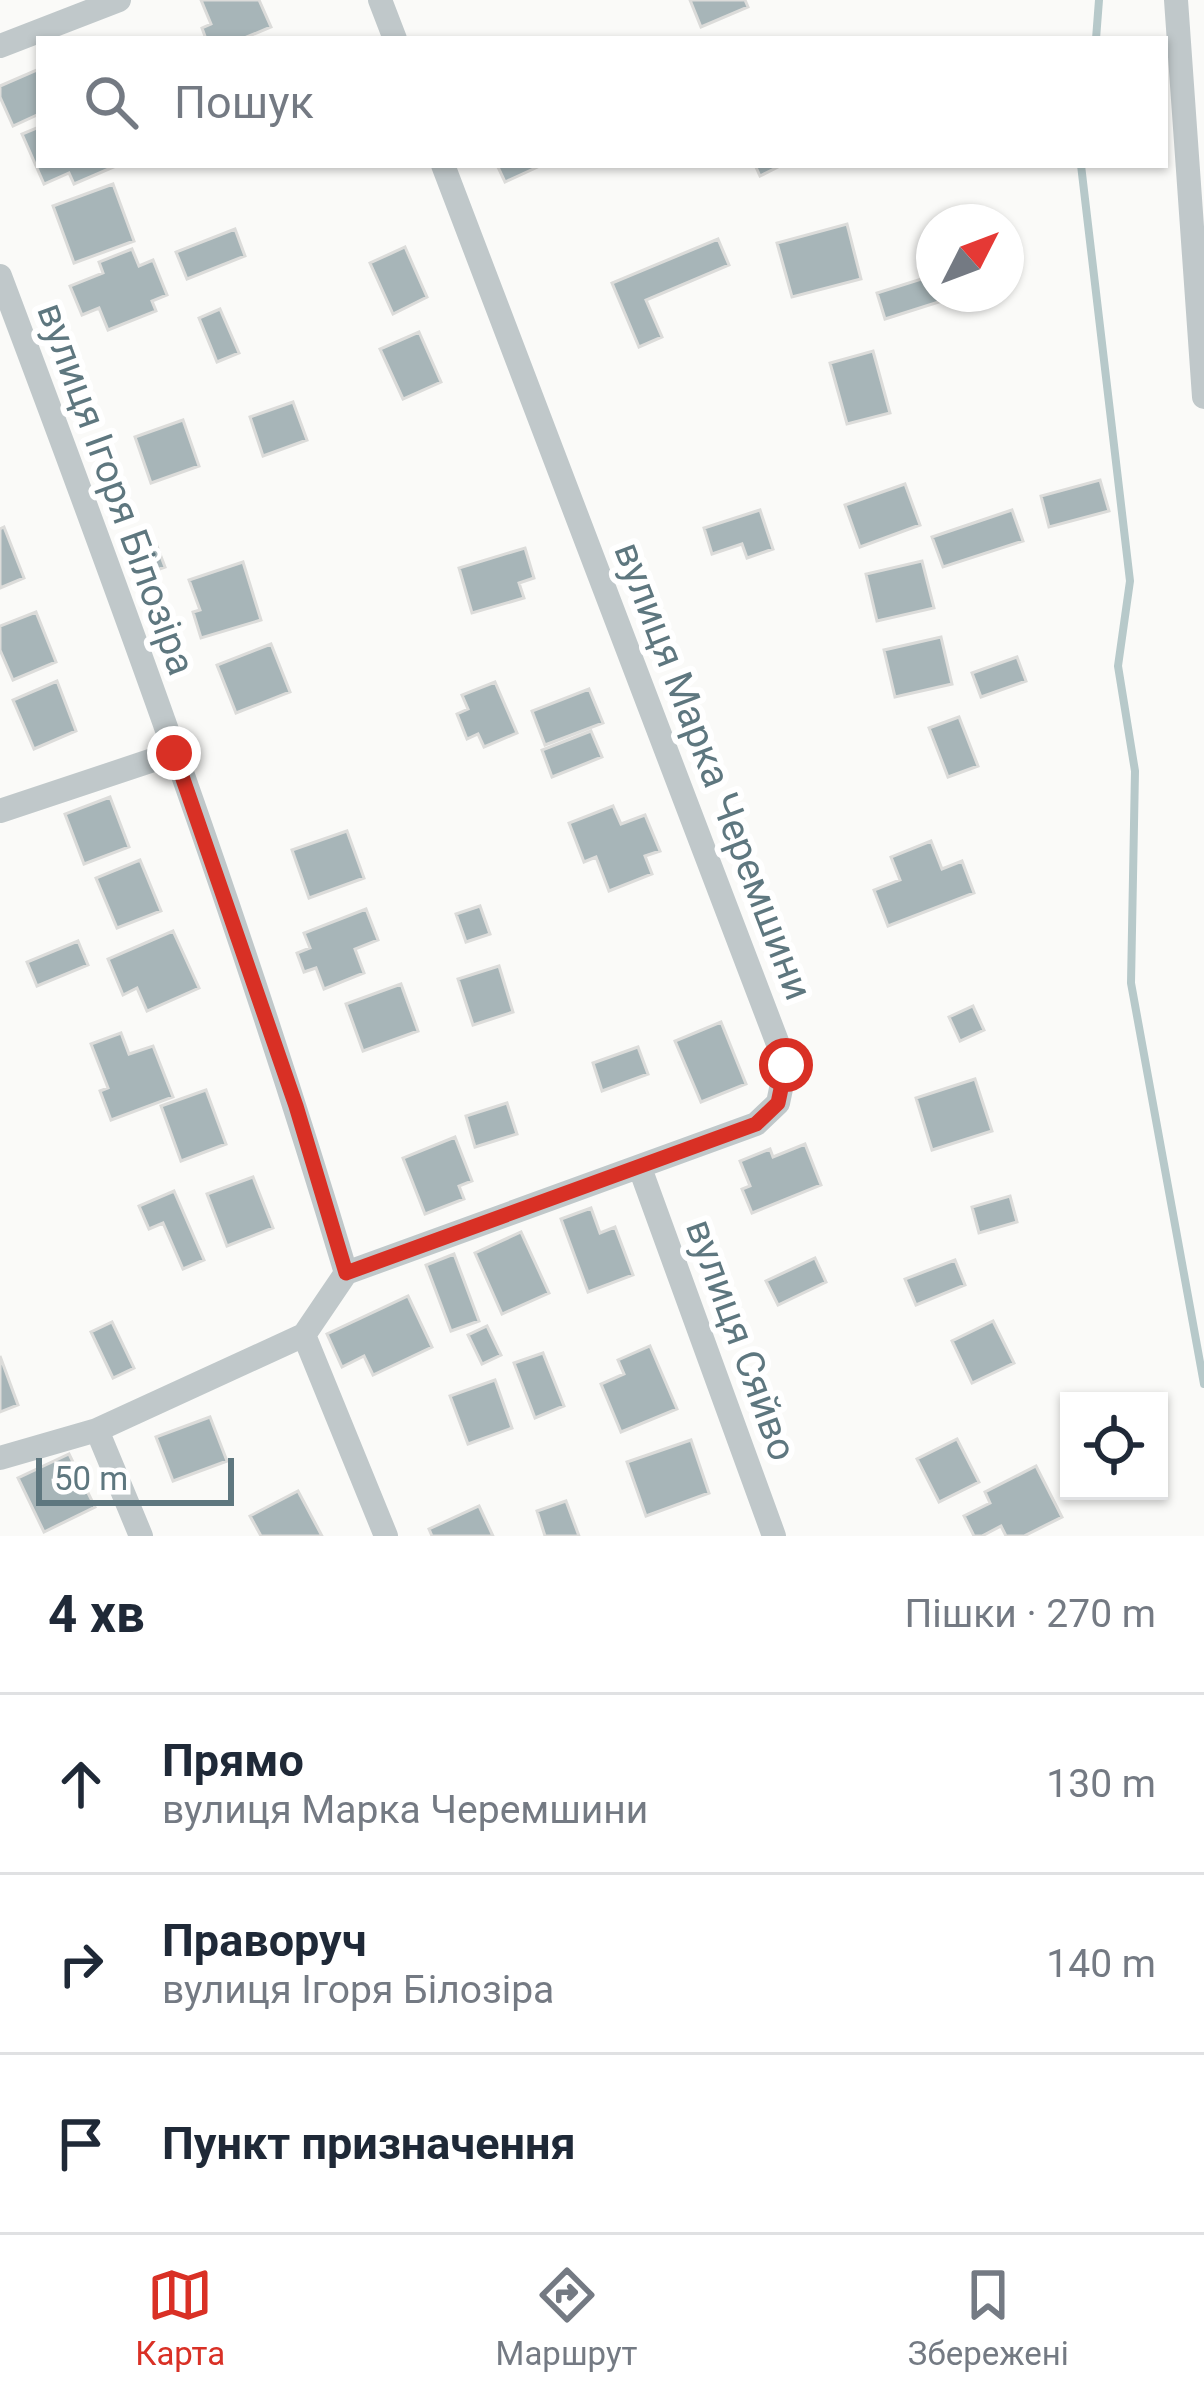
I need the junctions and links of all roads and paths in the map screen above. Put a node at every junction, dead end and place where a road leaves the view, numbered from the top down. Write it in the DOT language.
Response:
graph roads {
  1 [pos="119,0"];
  2 [pos="380,0"];
  3 [pos="1176,0"];
  4 [pos="394,36"];
  5 [pos="0,46"];
  6 [pos="444,168"];
  7 [pos="0,276"];
  8 [pos="1204,397"];
  9 [pos="174,753"];
  10 [pos="0,811"];
  11 [pos="640,1168"];
  12 [pos="346,1273"];
  13 [pos="304,1336"];
  14 [pos="97,1430"];
  15 [pos="0,1458"];
  16 [pos="141,1536"];
  17 [pos="386,1536"];
  18 [pos="774,1536"];
  1 -- 5 [label="street"];
  2 -- 4 [label="street"];
  3 -- 8 [label="street"];
  6 -- 11 [label="street, вулиця Марка Черемшини"];
  7 -- 9 [label="street, вулиця Ігоря Білозіра"];
  9 -- 10 [label="street"];
  9 -- 12 [label="street, вулиця Ігоря Білозіра"];
  11 -- 12 [label="street, вулиця Марка Черемшини"];
  11 -- 18 [label="street, вулиця Сяйво"];
  12 -- 13 [label="street"];
  13 -- 14 [label="street"];
  13 -- 17 [label="street"];
  14 -- 15 [label="street"];
  14 -- 16 [label="street"];
}
